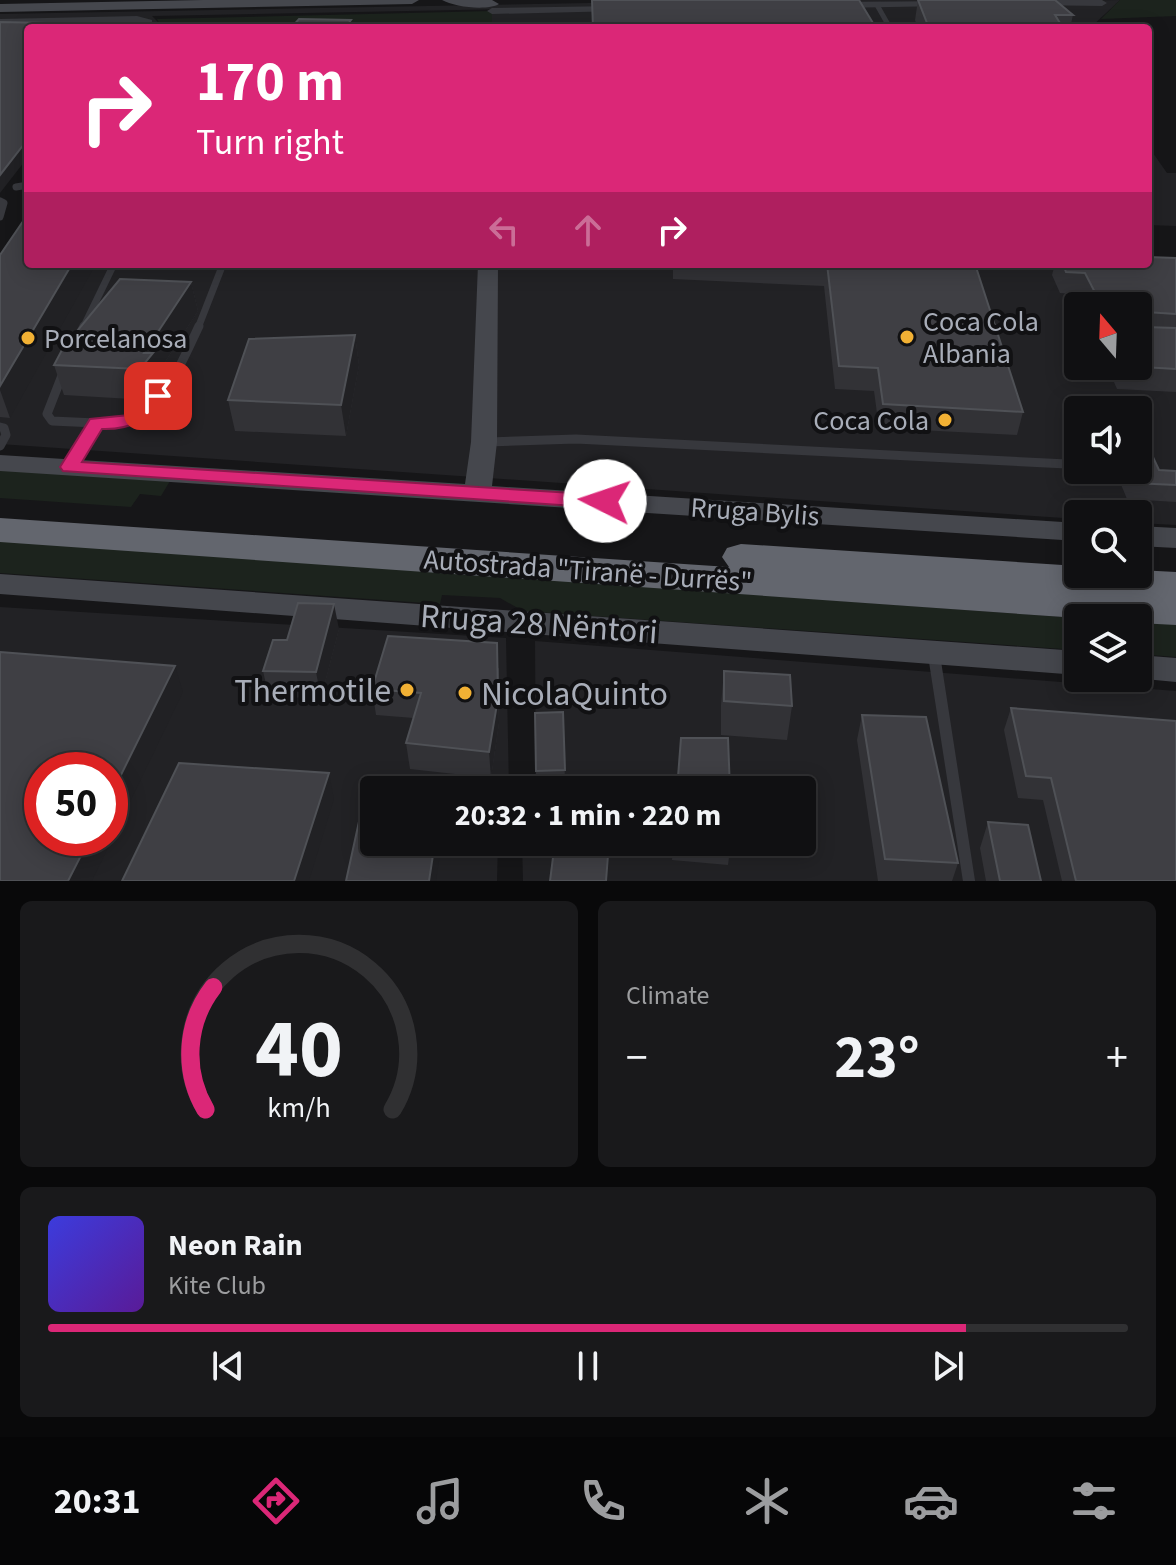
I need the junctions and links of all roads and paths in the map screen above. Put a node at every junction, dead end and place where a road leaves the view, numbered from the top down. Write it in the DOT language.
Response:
graph roads {
  1 [pos="412,0"];
  2 [pos="449,0"];
  3 [pos="570,0"];
  4 [pos="100,3"];
  5 [pos="1024,3"];
  6 [pos="1102,3"];
  7 [pos="947,4"];
  8 [pos="492,5"];
  9 [pos="831,5"];
  10 [pos="877,5"];
  11 [pos="0,8"];
  12 [pos="631,9"];
  13 [pos="0,22"];
  14 [pos="148,24"];
  15 [pos="888,24"];
  16 [pos="24,186"];
  17 [pos="16,187"];
  18 [pos="0,201"];
  19 [pos="0,217"];
  20 [pos="112,268"];
  21 [pos="222,268"];
  22 [pos="488,268"];
  23 [pos="78,339"];
  24 [pos="66,366"];
  25 [pos="96,423"];
  26 [pos="0,427"];
  27 [pos="484,442"];
  28 [pos="0,446"];
  29 [pos="0,463"];
  30 [pos="1064,464"];
  31 [pos="70,467"];
  32 [pos="477,493"];
  33 [pos="0,508"];
  34 [pos="0,530"];
  35 [pos="1064,531"];
  36 [pos="1152,537"];
  37 [pos="1176,538"];
  38 [pos="0,584"];
  39 [pos="1176,586"];
  40 [pos="1176,611"];
  41 [pos="933,652"];
  42 [pos="1064,662"];
  43 [pos="1152,668"];
  44 [pos="1176,670"];
  45 [pos="969,881"];
  1 -- 4 [label="main road"];
  2 -- 8 [label="main road"];
  3 -- 8 [label="street"];
  4 -- 11 [label="main road"];
  5 -- 6 [label="street"];
  7 -- 10 [label="street"];
  8 -- 12 [label="street"];
  9 -- 10 [label="street"];
  10 -- 15 [label="lane"];
  13 -- 14 [label="street"];
  16 -- 17 [label="lane"];
  18 -- 19 [label="lane"];
  20 -- 23 [label="lane"];
  21 -- 25 [label="lane"];
  22 -- 27 [label="main road"];
  24 -- 25 [label="lane"];
  25 -- 31 [label="lane"];
  26 -- 28 [label="lane"];
  27 -- 30 [label="lane"];
  27 -- 32 [label="main road"];
  29 -- 31 [label="main road, Rruga Bylis"];
  31 -- 32 [label="main road, Rruga Bylis"];
  32 -- 35 [label="main road, Rruga Bylis"];
  33 -- 39 [label="highway, Autostrada \"Tiranë - Durrës\""];
  34 -- 40 [label="highway, Autostrada \"Tiranë - Durrës\""];
  36 -- 37 [label="main road"];
  38 -- 41 [label="main road, Rruga 28 Nëntori"];
  41 -- 42 [label="main road, Rruga 28 Nëntori"];
  41 -- 45 [label="lane"];
  43 -- 44 [label="main road"];
}
